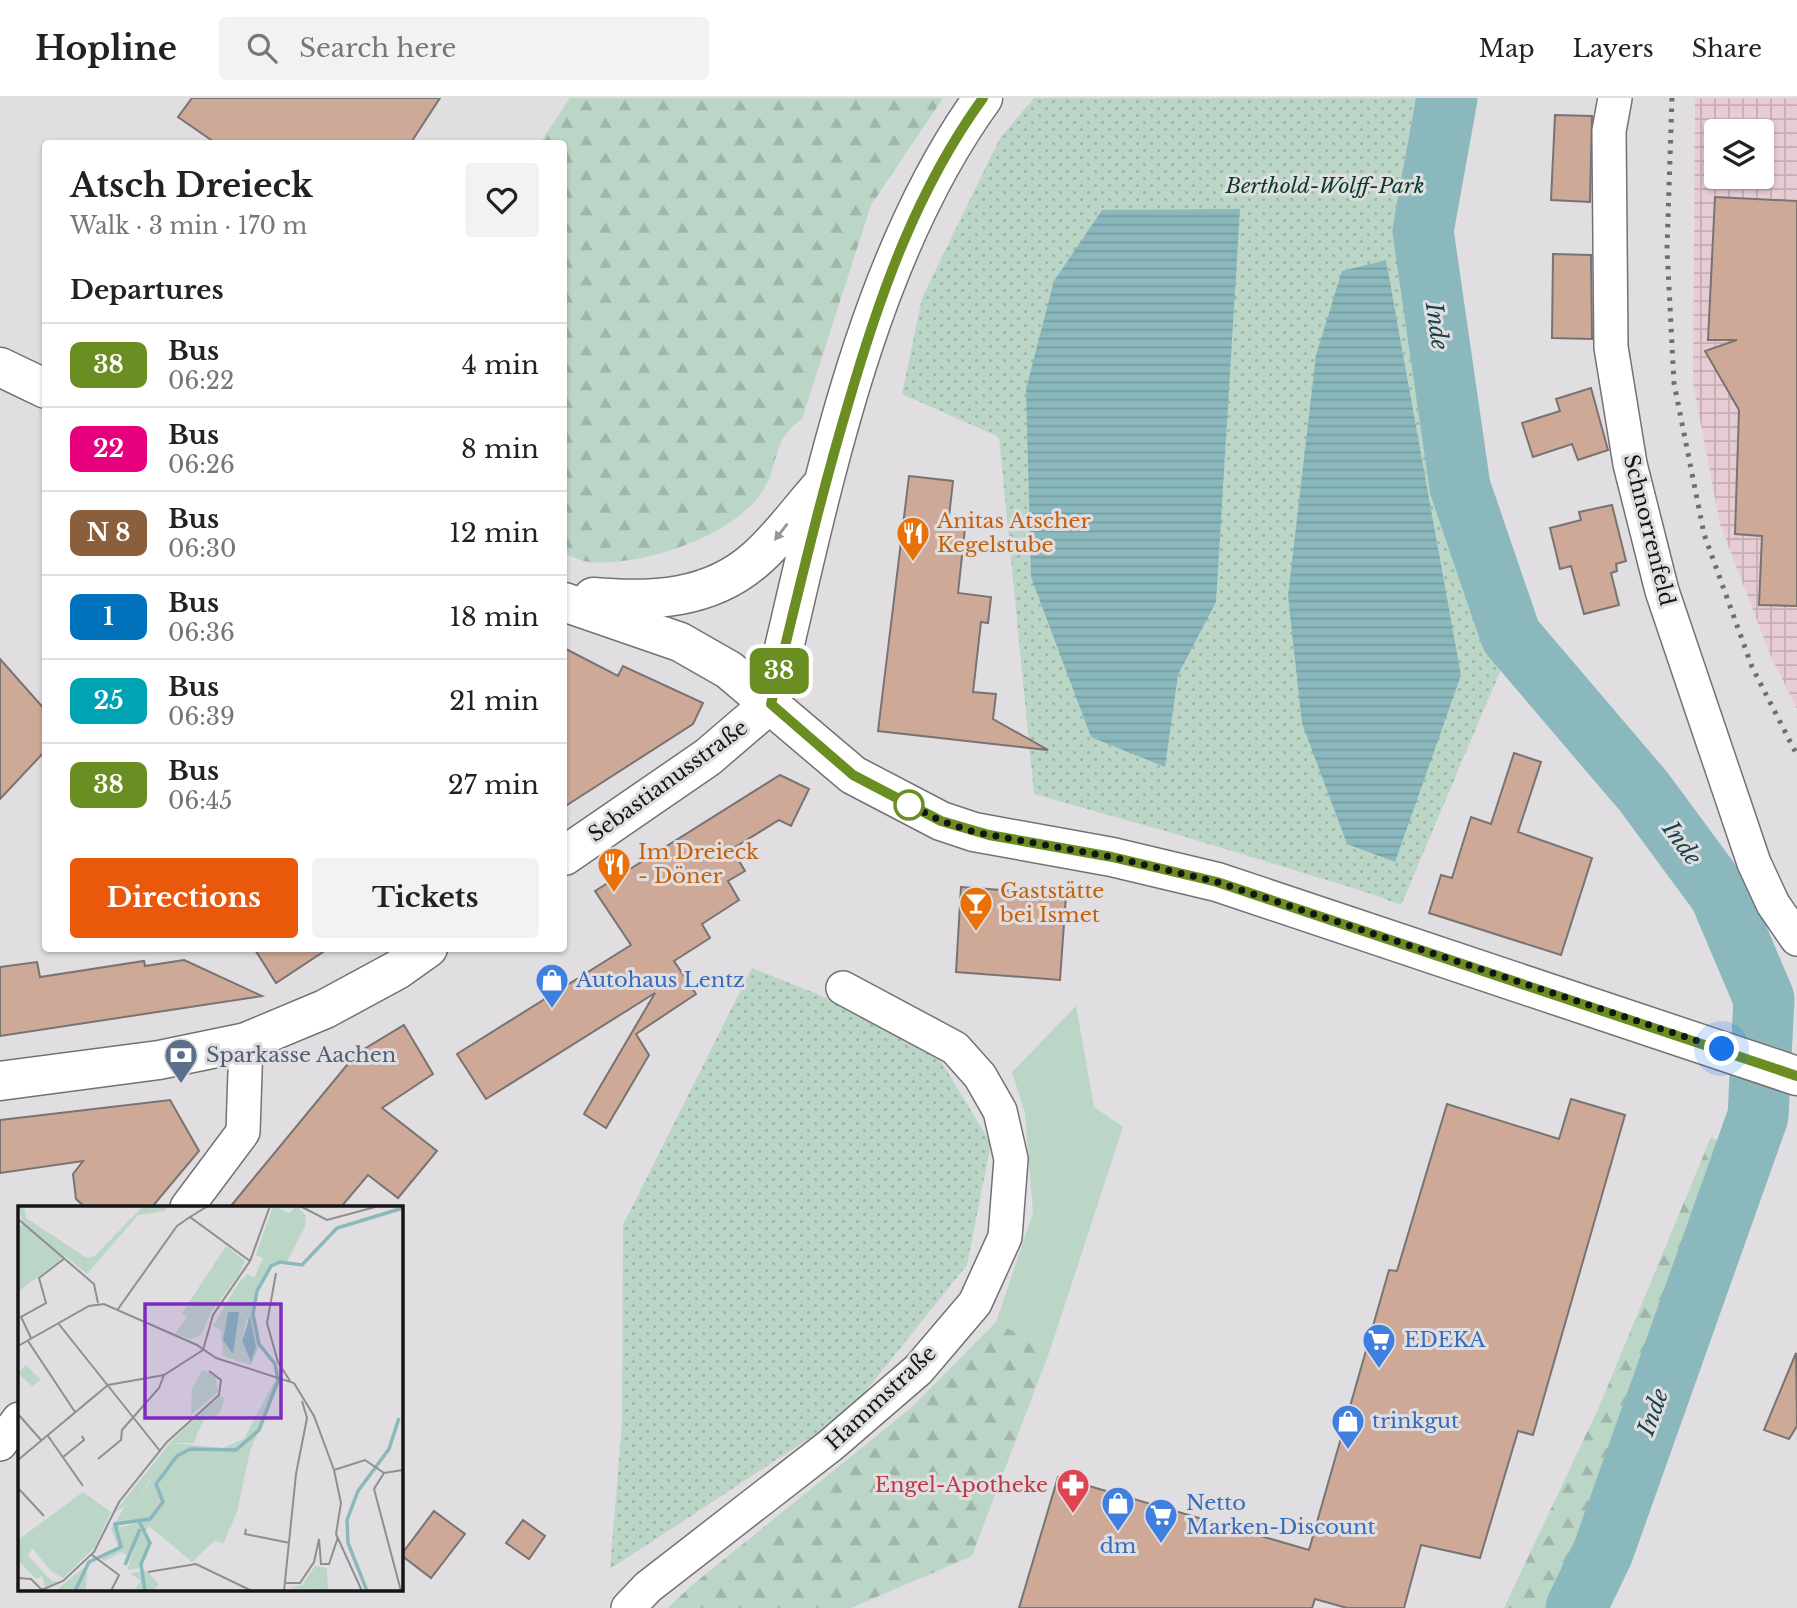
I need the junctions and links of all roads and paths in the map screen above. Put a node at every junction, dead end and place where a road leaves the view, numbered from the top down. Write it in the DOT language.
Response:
graph roads {
  1 [pos="983,98"];
  2 [pos="1615,98"];
  3 [pos="0,367"];
  4 [pos="42,387"];
  5 [pos="825,481"];
  6 [pos="567,595"];
  7 [pos="567,603"];
  8 [pos="771,704"];
  9 [pos="567,854"];
  10 [pos="1797,939"];
  11 [pos="422,952"];
  12 [pos="843,988"];
  13 [pos="246,1042"];
  14 [pos="1795,1076"];
  15 [pos="0,1081"];
  16 [pos="188,1206"];
  17 [pos="18,1420"];
  18 [pos="0,1444"];
  19 [pos="628,1608"];
  1 -- 5 [label="main road"];
  2 -- 10 [label="street, Schnorrenfeld"];
  3 -- 4 [label="main road"];
  5 -- 6 [label="main road, one-way"];
  5 -- 8 [label="main road"];
  7 -- 8 [label="main road"];
  8 -- 9 [label="main road, Sebastianusstraße"];
  8 -- 14 [label="main road"];
  11 -- 13 [label="main road"];
  12 -- 19 [label="street, Hammstraße"];
  13 -- 15 [label="main road"];
  13 -- 16 [label="street"];
  17 -- 18 [label="street"];
}
